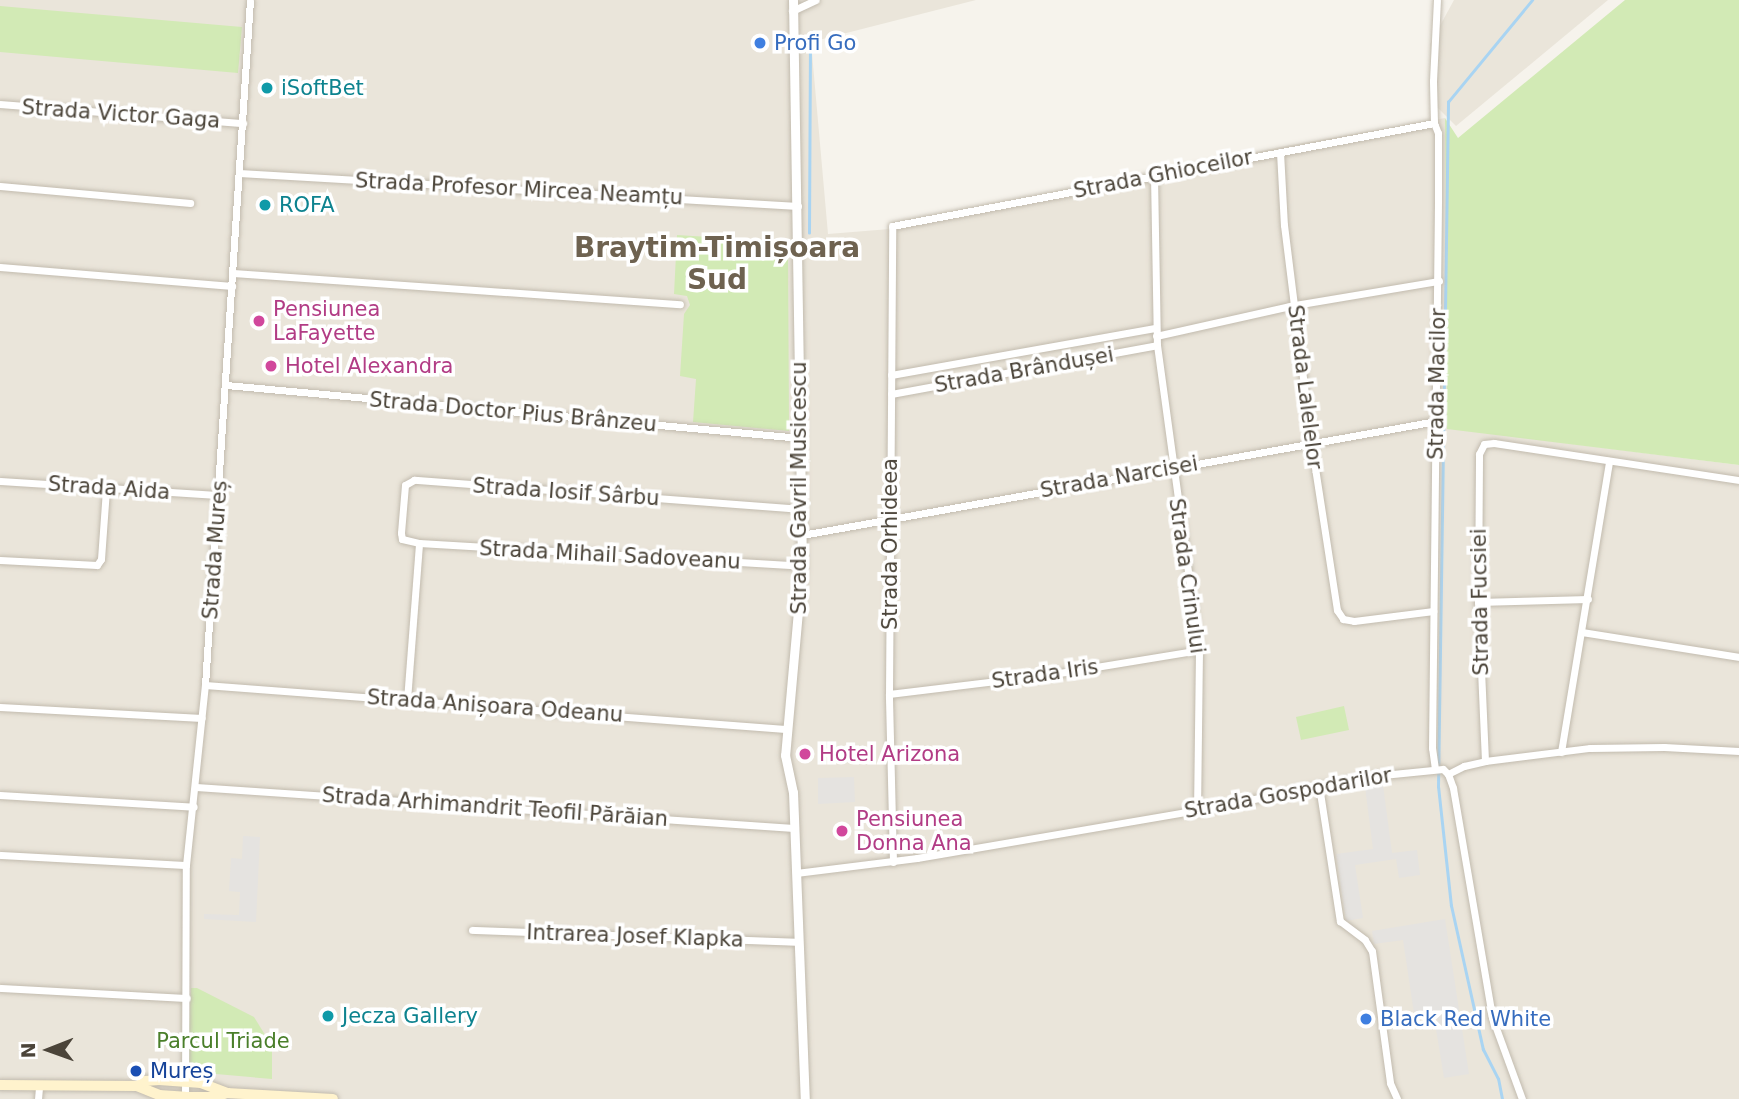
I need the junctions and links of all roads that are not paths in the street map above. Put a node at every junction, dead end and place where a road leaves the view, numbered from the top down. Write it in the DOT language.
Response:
graph roads {
  1 [pos="250,0"];
  2 [pos="793,0"];
  3 [pos="816,0"];
  4 [pos="1438,1"];
  5 [pos="792,10"];
  6 [pos="0,104"];
  7 [pos="243,123"];
  8 [pos="1434,123"];
  9 [pos="1280,152"];
  10 [pos="239,173"];
  11 [pos="1154,176"];
  12 [pos="0,186"];
  13 [pos="190,203"];
  14 [pos="798,206"];
  15 [pos="892,226"];
  16 [pos="0,267"];
  17 [pos="233,273"];
  18 [pos="1438,281"];
  19 [pos="232,286"];
  20 [pos="680,304"];
  21 [pos="1294,305"];
  22 [pos="1156,332"];
  23 [pos="1157,345"];
  24 [pos="891,375"];
  25 [pos="226,385"];
  26 [pos="891,394"];
  27 [pos="1436,421"];
  28 [pos="801,438"];
  29 [pos="1311,442"];
  30 [pos="1609,461"];
  31 [pos="1173,468"];
  32 [pos="1739,480"];
  33 [pos="0,481"];
  34 [pos="106,489"];
  35 [pos="218,495"];
  36 [pos="802,509"];
  37 [pos="890,519"];
  38 [pos="802,535"];
  39 [pos="419,543"];
  40 [pos="0,560"];
  41 [pos="802,566"];
  42 [pos="1588,599"];
  43 [pos="1478,602"];
  44 [pos="1433,611"];
  45 [pos="1582,632"];
  46 [pos="1199,650"];
  47 [pos="1739,657"];
  48 [pos="205,685"];
  49 [pos="889,694"];
  50 [pos="407,700"];
  51 [pos="0,707"];
  52 [pos="202,718"];
  53 [pos="785,729"];
  54 [pos="1739,751"];
  55 [pos="1561,752"];
  56 [pos="1485,761"];
  57 [pos="1441,770"];
  58 [pos="196,786"];
  59 [pos="1319,786"];
  60 [pos="0,795"];
  61 [pos="194,807"];
  62 [pos="1198,810"];
  63 [pos="794,828"];
  64 [pos="0,855"];
  65 [pos="893,862"];
  66 [pos="186,865"];
  67 [pos="796,873"];
  68 [pos="472,930"];
  69 [pos="799,942"];
  70 [pos="0,988"];
  71 [pos="187,998"];
  72 [pos="186,1082"];
  73 [pos="0,1086"];
  74 [pos="137,1086"];
  75 [pos="39,1087"];
  76 [pos="227,1093"];
  77 [pos="185,1098"];
  78 [pos="38,1099"];
  79 [pos="333,1099"];
  80 [pos="805,1099"];
  81 [pos="1397,1099"];
  82 [pos="1522,1099"];
  1 -- 7 [label="street, Strada Mureș"];
  2 -- 5 [label="street, Strada Gavril Musicescu"];
  3 -- 5 [label="street"];
  4 -- 8 [label="street, Strada Macilor"];
  5 -- 14 [label="street, Strada Gavril Musicescu"];
  6 -- 7 [label="street, Strada Victor Gaga"];
  7 -- 10 [label="street, Strada Mureș"];
  8 -- 9 [label="street, Strada Ghioceilor"];
  8 -- 18 [label="street, Strada Macilor"];
  9 -- 11 [label="street, Strada Ghioceilor"];
  9 -- 21 [label="street, Strada Lalelelor"];
  10 -- 14 [label="street, Strada Profesor Mircea Neamțu"];
  10 -- 17 [label="street, Strada Mureș"];
  11 -- 15 [label="street, Strada Ghioceilor"];
  11 -- 22 [label="street, Strada Crinului"];
  12 -- 13 [label="street"];
  14 -- 28 [label="street, Strada Gavril Musicescu"];
  15 -- 24 [label="street, Strada Orhideea"];
  16 -- 19 [label="street"];
  17 -- 19 [label="street, Strada Mureș"];
  17 -- 20 [label="street"];
  18 -- 21 [label="street, Strada Brândușei"];
  18 -- 27 [label="street, Strada Macilor"];
  19 -- 25 [label="street, Strada Mureș"];
  21 -- 22 [label="street, Strada Brândușei"];
  21 -- 29 [label="street, Strada Lalelelor"];
  22 -- 23 [label="street, Strada Crinului"];
  22 -- 24 [label="street, Strada Brândușei"];
  23 -- 26 [label="street, Strada Brândușei"];
  23 -- 31 [label="street, Strada Crinului"];
  24 -- 26 [label="street, Strada Orhideea"];
  25 -- 28 [label="street, Strada Doctor Pius Brânzeu"];
  25 -- 35 [label="street, Strada Mureș"];
  26 -- 37 [label="street, Strada Orhideea"];
  27 -- 29 [label="street, Strada Narcisei"];
  27 -- 44 [label="street, Strada Macilor"];
  28 -- 36 [label="street, Strada Gavril Musicescu"];
  29 -- 31 [label="street, Strada Narcisei"];
  29 -- 44 [label="street, Strada Lalelelor"];
  30 -- 32 [label="street"];
  30 -- 42 [label="street"];
  30 -- 43 [label="street, Strada Fucsiei"];
  31 -- 37 [label="street, Strada Narcisei"];
  31 -- 46 [label="street, Strada Crinului"];
  33 -- 34 [label="street, Strada Aida"];
  34 -- 35 [label="street, Strada Aida"];
  34 -- 40 [label="street"];
  35 -- 48 [label="street, Strada Mureș"];
  36 -- 38 [label="street, Strada Gavril Musicescu"];
  36 -- 39 [label="street, Strada Iosif Sârbu"];
  37 -- 38 [label="street, Strada Narcisei"];
  37 -- 49 [label="street, Strada Orhideea"];
  38 -- 41 [label="street, Strada Gavril Musicescu"];
  39 -- 41 [label="street, Strada Mihail Sadoveanu"];
  39 -- 50 [label="street"];
  41 -- 53 [label="street, Strada Gavril Musicescu"];
  42 -- 43 [label="street"];
  42 -- 45 [label="street"];
  43 -- 56 [label="street, Strada Fucsiei"];
  44 -- 57 [label="street, Strada Macilor"];
  45 -- 47 [label="street"];
  45 -- 55 [label="street"];
  46 -- 49 [label="street, Strada Iris"];
  46 -- 62 [label="street, Strada Crinului"];
  48 -- 50 [label="street, Strada Anișoara Odeanu"];
  48 -- 52 [label="street, Strada Mureș"];
  49 -- 65 [label="street, Strada Orhideea"];
  50 -- 53 [label="street, Strada Anișoara Odeanu"];
  51 -- 52 [label="street"];
  52 -- 58 [label="street, Strada Mureș"];
  53 -- 63 [label="street, Strada Gavril Musicescu"];
  54 -- 55 [label="street, Strada Gospodarilor"];
  55 -- 56 [label="street, Strada Gospodarilor"];
  56 -- 57 [label="street, Strada Gospodarilor"];
  57 -- 59 [label="street, Strada Gospodarilor"];
  57 -- 82 [label="street"];
  58 -- 61 [label="street, Strada Mureș"];
  58 -- 63 [label="street, Strada Arhimandrit Teofil Părăian"];
  59 -- 62 [label="street, Strada Gospodarilor"];
  59 -- 81 [label="street"];
  60 -- 61 [label="street"];
  61 -- 66 [label="street, Strada Mureș"];
  62 -- 65 [label="street, Strada Gospodarilor"];
  63 -- 67 [label="street, Strada Gavril Musicescu"];
  64 -- 66 [label="street"];
  65 -- 67 [label="street, Strada Gospodarilor"];
  66 -- 71 [label="street, Strada Mureș"];
  67 -- 69 [label="street, Strada Gavril Musicescu"];
  68 -- 69 [label="street, Intrarea Josef Klapka"];
  69 -- 80 [label="street, Strada Gavril Musicescu"];
  70 -- 71 [label="street"];
  71 -- 72 [label="street, Strada Mureș"];
  72 -- 74 [label="main road"];
  72 -- 76 [label="main road"];
  72 -- 77 [label="street, Strada Mureș"];
  73 -- 75 [label="main road"];
  74 -- 75 [label="main road"];
  74 -- 77 [label="main road"];
  75 -- 78 [label="street"];
  76 -- 77 [label="main road"];
  76 -- 79 [label="main road"];
}
